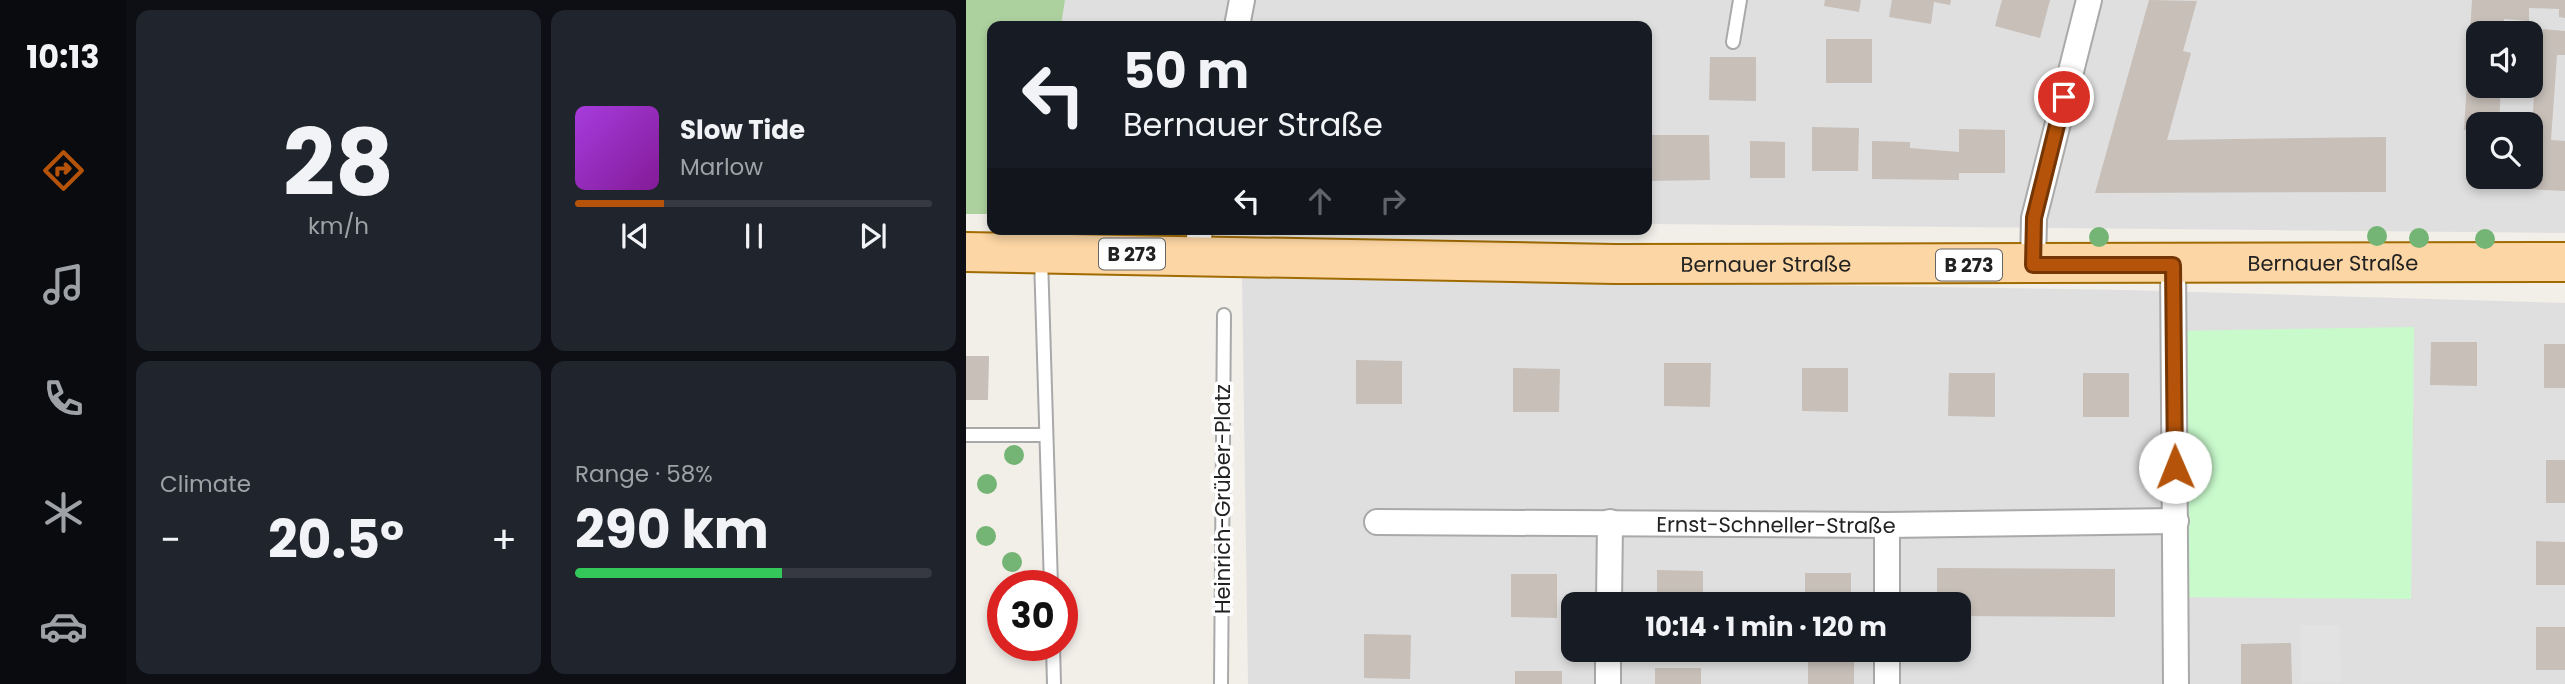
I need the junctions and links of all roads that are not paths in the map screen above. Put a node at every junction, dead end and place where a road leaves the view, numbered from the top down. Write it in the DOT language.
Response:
graph roads {
  1 [pos="1242,0"];
  2 [pos="1740,0"];
  3 [pos="2089,0"];
  4 [pos="1238,21"];
  5 [pos="1733,42"];
  6 [pos="1199,242"];
  7 [pos="966,252"];
  8 [pos="1041,253"];
  9 [pos="2565,262"];
  10 [pos="2033,265"];
  11 [pos="2173,265"];
  12 [pos="1224,315"];
  13 [pos="966,435"];
  14 [pos="1046,436"];
  15 [pos="2176,521"];
  16 [pos="1377,522"];
  17 [pos="1610,522"];
  18 [pos="1886,525"];
  19 [pos="1050,570"];
  20 [pos="1609,592"];
  21 [pos="1887,592"];
  22 [pos="1053,661"];
  23 [pos="1608,662"];
  24 [pos="1887,662"];
  25 [pos="1054,684"];
  26 [pos="1221,684"];
  27 [pos="1608,684"];
  28 [pos="1886,684"];
  29 [pos="2176,684"];
  1 -- 4 [label="street"];
  2 -- 5 [label="lane"];
  3 -- 10 [label="street"];
  6 -- 8 [label="main road, Bernauer Straße / B 273"];
  6 -- 10 [label="main road, Bernauer Straße / B 273"];
  7 -- 8 [label="main road, Bernauer Straße / B 273"];
  8 -- 14 [label="lane"];
  9 -- 11 [label="main road, Bernauer Straße / B 273"];
  10 -- 11 [label="main road, Bernauer Straße / B 273"];
  11 -- 15 [label="street"];
  12 -- 26 [label="lane, Heinrich-Grüber-Platz"];
  13 -- 14 [label="lane"];
  14 -- 19 [label="lane"];
  15 -- 18 [label="street, Ernst-Schneller-Straße"];
  15 -- 29 [label="street"];
  16 -- 17 [label="street, Ernst-Schneller-Straße"];
  17 -- 18 [label="street, Ernst-Schneller-Straße"];
  17 -- 20 [label="street"];
  18 -- 21 [label="street"];
  22 -- 25 [label="lane"];
  23 -- 27 [label="street"];
  24 -- 28 [label="street"];
}
